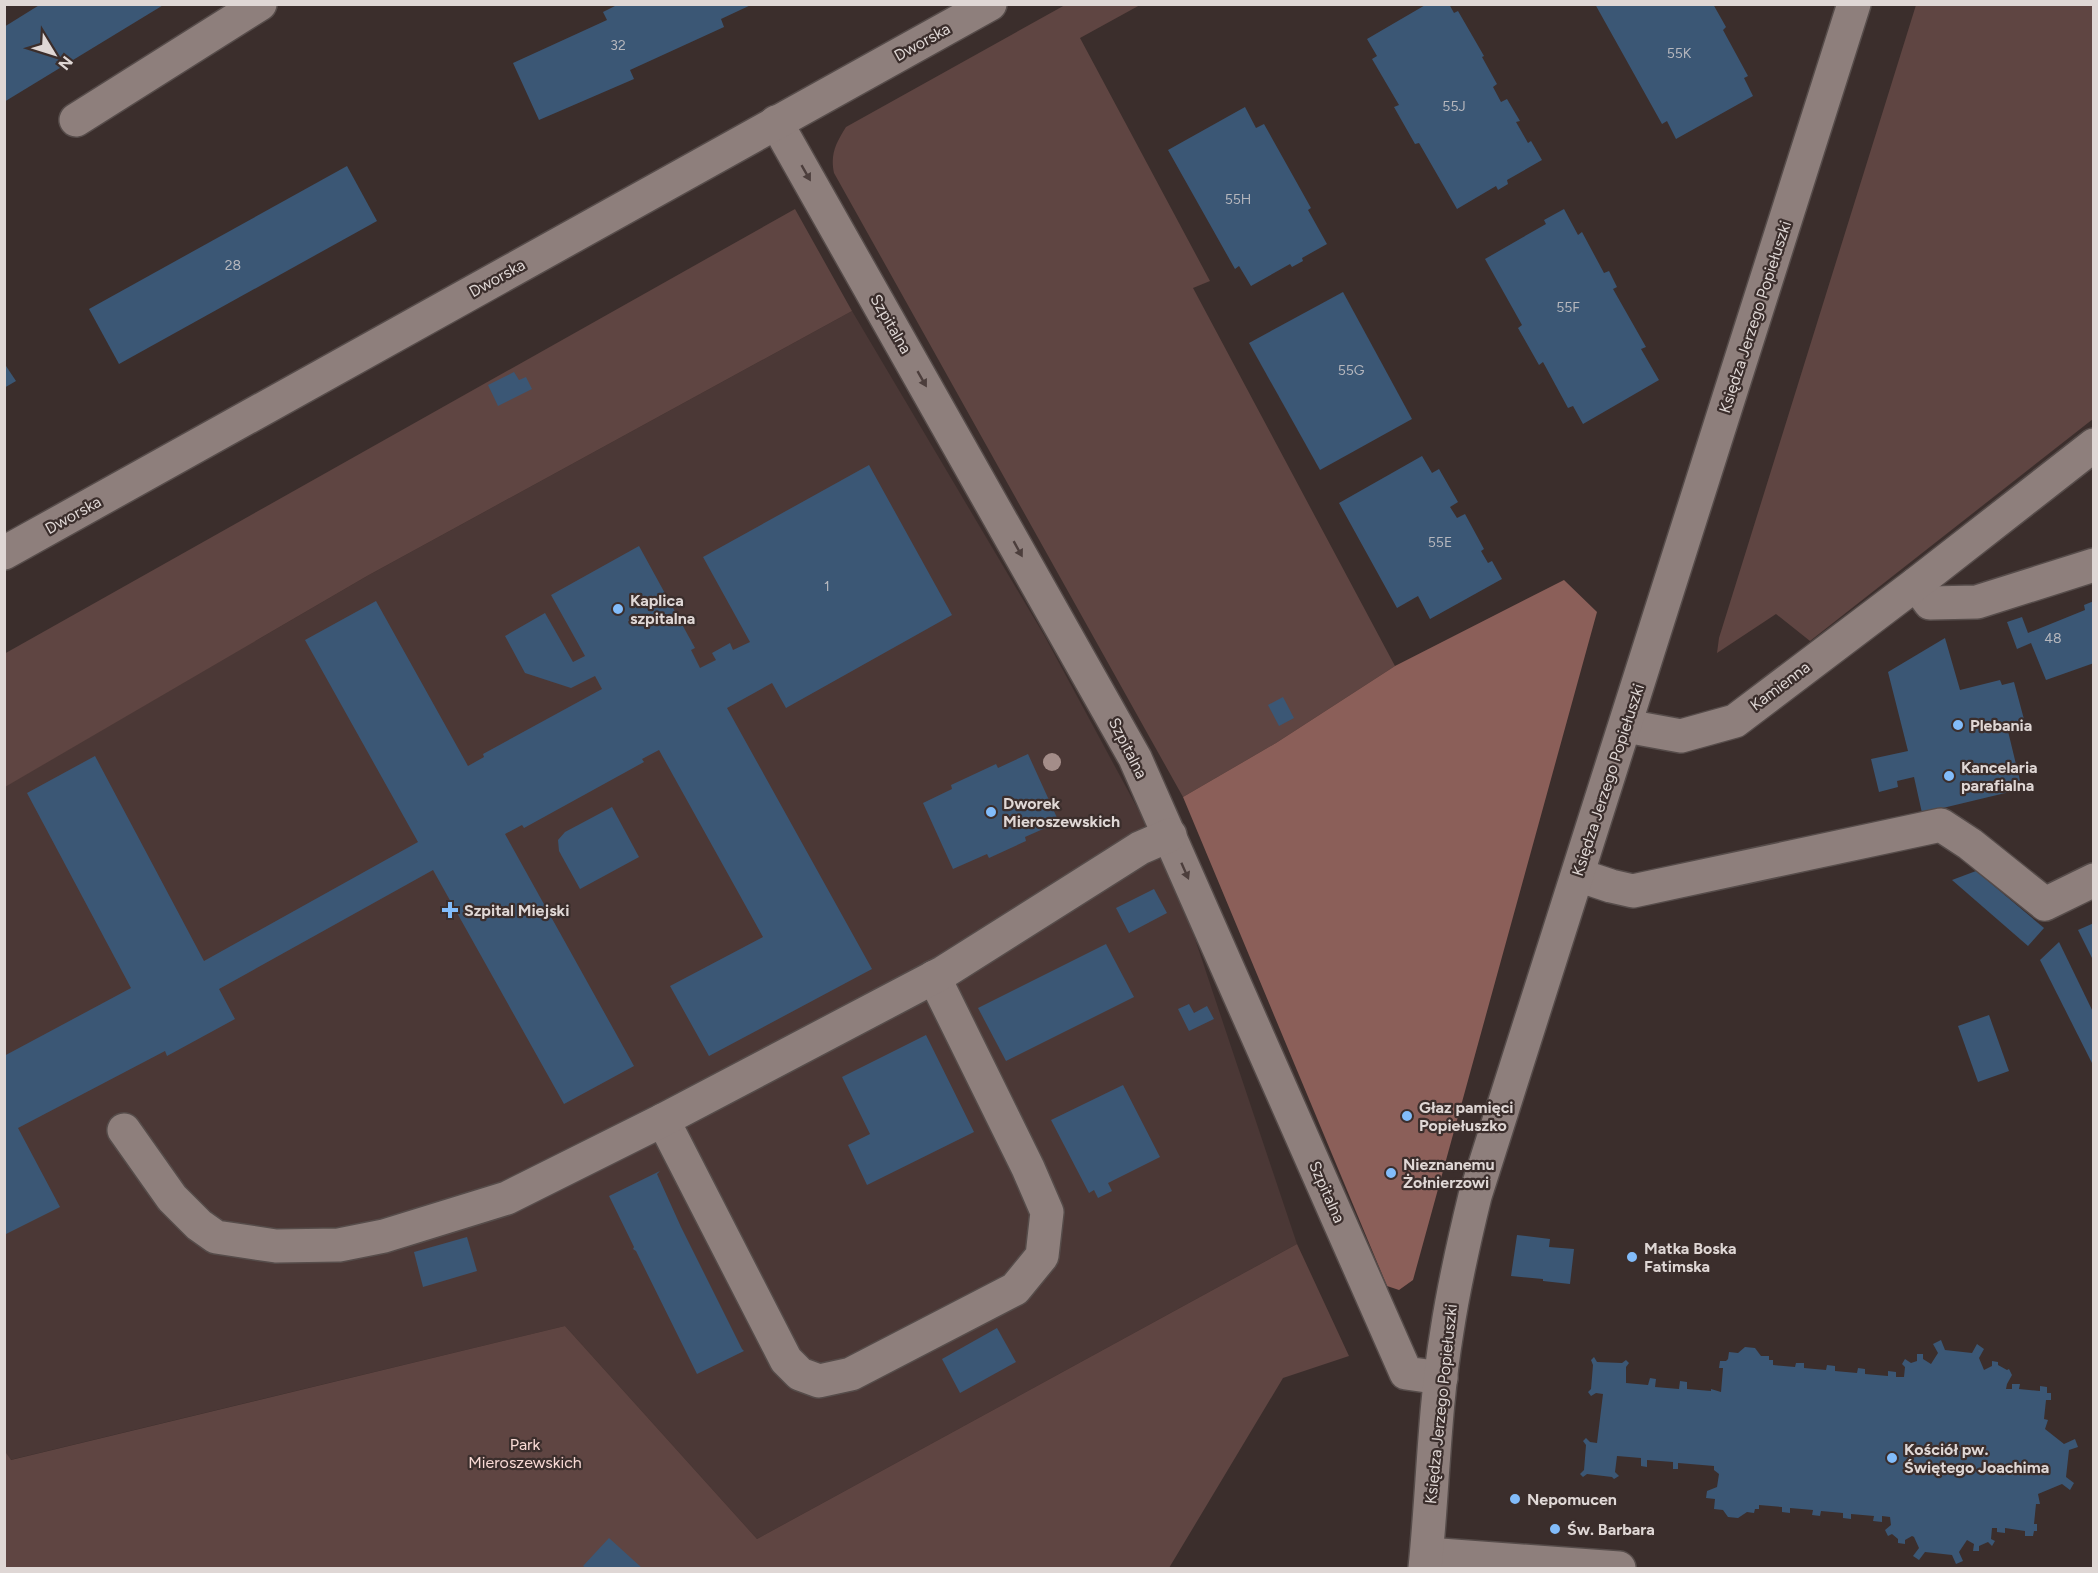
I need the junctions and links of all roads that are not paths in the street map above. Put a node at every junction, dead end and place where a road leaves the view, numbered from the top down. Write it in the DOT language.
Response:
graph roads {
  1 [pos="260,4"];
  2 [pos="990,4"];
  3 [pos="1854,4"];
  4 [pos="76,120"];
  5 [pos="776,122"];
  6 [pos="2094,445"];
  7 [pos="4,553"];
  8 [pos="2094,565"];
  9 [pos="1916,584"];
  10 [pos="1626,726"];
  11 [pos="1170,835"];
  12 [pos="1578,875"];
  13 [pos="2094,880"];
  14 [pos="934,977"];
  15 [pos="663,1120"];
  16 [pos="124,1130"];
  17 [pos="1441,1378"];
  18 [pos="1426,1561"];
  19 [pos="1619,1569"];
  1 -- 4 [label="street"];
  2 -- 5 [label="street, Dworska"];
  3 -- 10 [label="street, Księdza Jerzego Popiełuszki"];
  5 -- 7 [label="street, Dworska"];
  5 -- 11 [label="street, Szpitalna, one-way"];
  6 -- 9 [label="street, Kamienna"];
  8 -- 9 [label="street"];
  9 -- 10 [label="street, Kamienna"];
  10 -- 12 [label="street, Księdza Jerzego Popiełuszki"];
  11 -- 14 [label="street"];
  11 -- 17 [label="street, Szpitalna, one-way"];
  12 -- 13 [label="street"];
  12 -- 17 [label="street, Księdza Jerzego Popiełuszki"];
  14 -- 15 [label="street"];
  14 -- 15 [label="street"];
  15 -- 16 [label="street"];
  17 -- 18 [label="street, Księdza Jerzego Popiełuszki"];
  18 -- 19 [label="street"];
}
